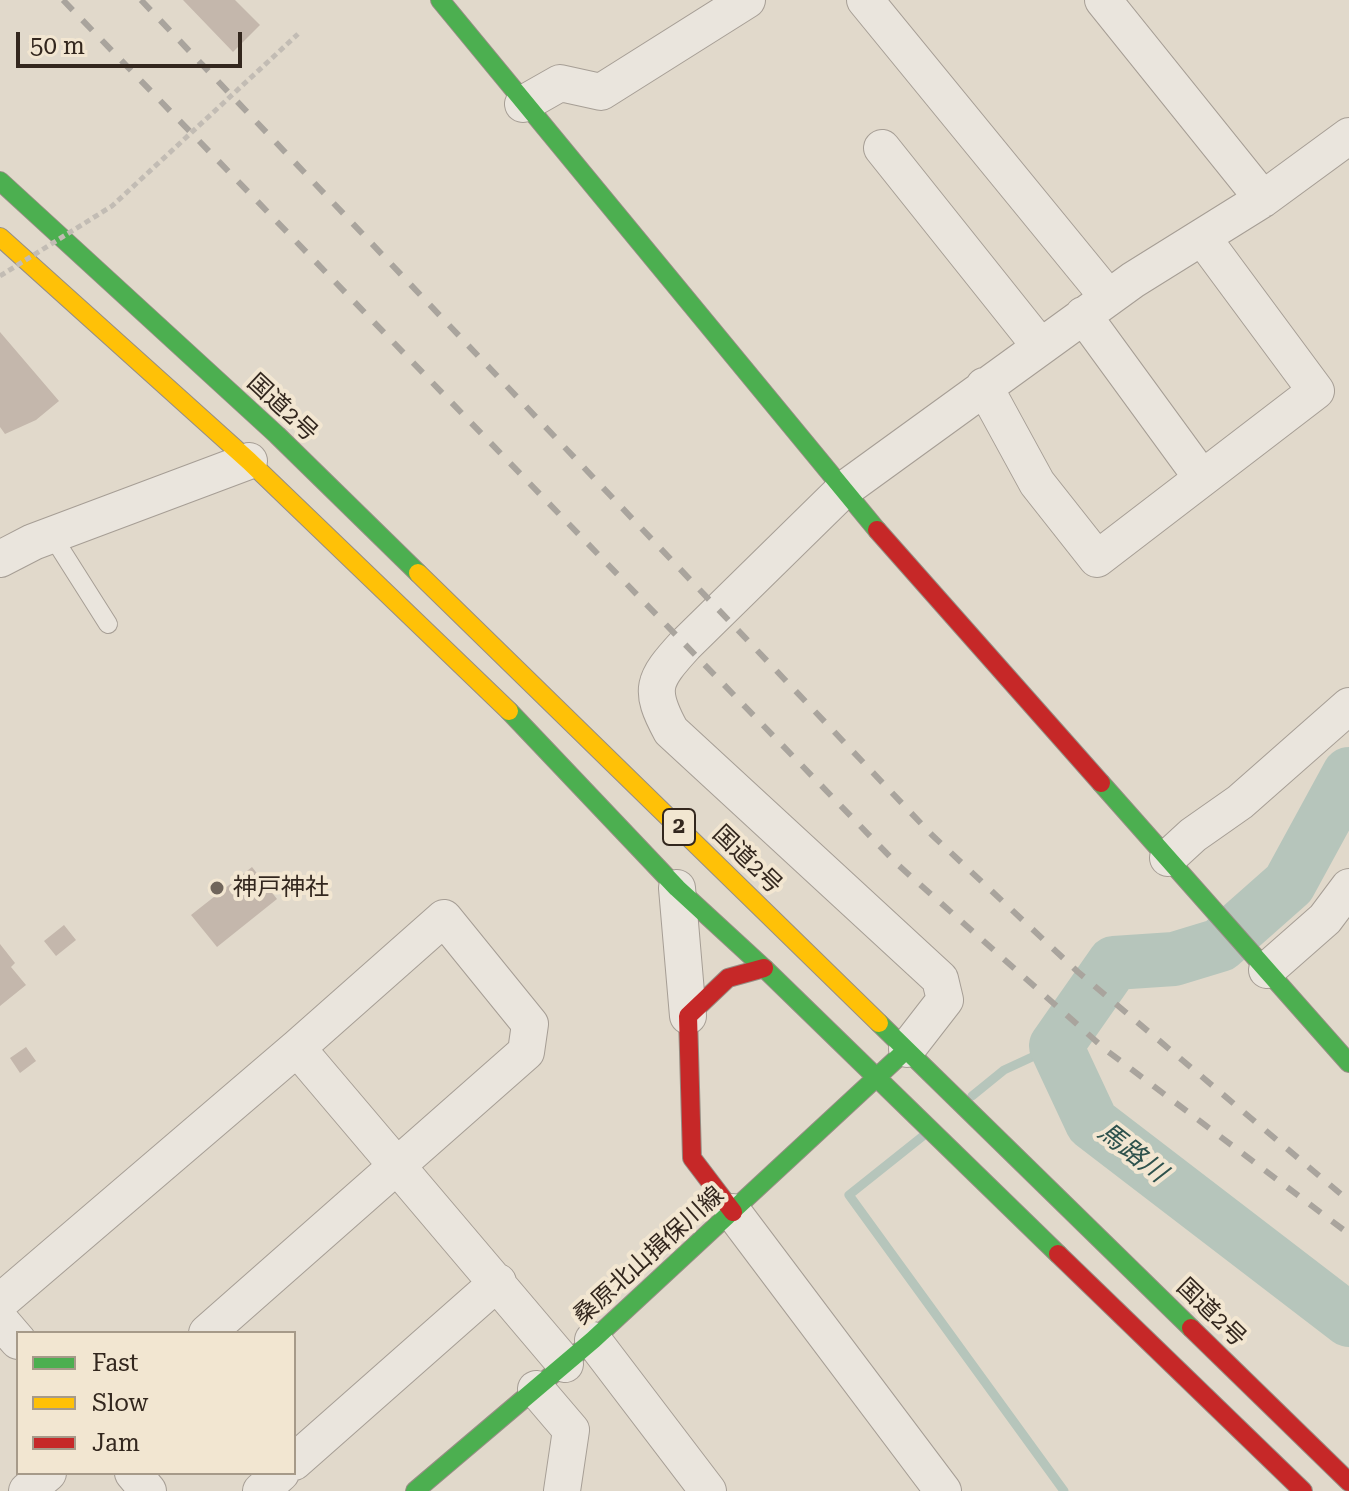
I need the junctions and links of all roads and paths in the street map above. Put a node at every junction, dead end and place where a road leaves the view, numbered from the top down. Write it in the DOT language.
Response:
graph roads {
  1 [pos="440,0"];
  2 [pos="747,0"];
  3 [pos="865,0"];
  4 [pos="1103,0"];
  5 [pos="298,34"];
  6 [pos="523,104"];
  7 [pos="1349,136"];
  8 [pos="882,148"];
  9 [pos="0,181"];
  10 [pos="1263,199"];
  11 [pos="0,237"];
  12 [pos="1202,237"];
  13 [pos="0,276"];
  14 [pos="1096,306"];
  15 [pos="1040,346"];
  16 [pos="984,386"];
  17 [pos="249,461"];
  18 [pos="1202,478"];
  19 [pos="842,491"];
  20 [pos="51,534"];
  21 [pos="0,559"];
  22 [pos="108,624"];
  23 [pos="1349,706"];
  24 [pos="1172,863"];
  25 [pos="1349,887"];
  26 [pos="677,888"];
  27 [pos="1261,964"];
  28 [pos="764,968"];
  29 [pos="688,1016"];
  30 [pos="297,1048"];
  31 [pos="907,1049"];
  32 [pos="1349,1063"];
  33 [pos="878,1078"];
  34 [pos="396,1164"];
  35 [pos="733,1212"];
  36 [pos="498,1282"];
  37 [pos="0,1302"];
  38 [pos="0,1320"];
  39 [pos="209,1331"];
  40 [pos="16,1339"];
  41 [pos="593,1340"];
  42 [pos="565,1364"];
  43 [pos="536,1389"];
  44 [pos="296,1460"];
  45 [pos="46,1475"];
  46 [pos="135,1475"];
  47 [pos="279,1475"];
  48 [pos="1349,1482"];
  49 [pos="27,1491"];
  50 [pos="148,1491"];
  51 [pos="261,1491"];
  52 [pos="415,1491"];
  53 [pos="562,1491"];
  54 [pos="708,1491"];
  55 [pos="943,1491"];
  56 [pos="1303,1491"];
  1 -- 6 [label="main road"];
  2 -- 6 [label="street"];
  3 -- 14 [label="street"];
  4 -- 10 [label="street"];
  5 -- 13 [label="path, bridge"];
  6 -- 19 [label="main road"];
  7 -- 10 [label="street"];
  8 -- 15 [label="street"];
  9 -- 31 [label="main road, 国道2号 / 2"];
  10 -- 12 [label="street"];
  11 -- 17 [label="main road, 2"];
  12 -- 14 [label="street"];
  12 -- 18 [label="street"];
  14 -- 15 [label="street"];
  14 -- 18 [label="street"];
  15 -- 16 [label="street"];
  16 -- 18 [label="street"];
  16 -- 19 [label="street"];
  17 -- 20 [label="street"];
  17 -- 26 [label="main road, 2"];
  19 -- 24 [label="main road"];
  19 -- 31 [label="street"];
  20 -- 21 [label="street"];
  20 -- 22 [label="lane"];
  23 -- 24 [label="street"];
  24 -- 27 [label="main road"];
  25 -- 27 [label="street"];
  26 -- 28 [label="main road, 2"];
  26 -- 29 [label="street"];
  27 -- 32 [label="main road"];
  28 -- 29 [label="main road"];
  28 -- 33 [label="main road, 2"];
  29 -- 35 [label="main road"];
  30 -- 34 [label="street"];
  30 -- 34 [label="street"];
  30 -- 37 [label="street"];
  31 -- 33 [label="main road, 桑原北山揖保川線"];
  31 -- 48 [label="main road, 国道2号 / 2"];
  33 -- 35 [label="main road, 桑原北山揖保川線"];
  33 -- 56 [label="main road, 2"];
  34 -- 36 [label="street"];
  34 -- 39 [label="street"];
  35 -- 41 [label="main road, 桑原北山揖保川線"];
  35 -- 55 [label="street"];
  36 -- 42 [label="street"];
  36 -- 44 [label="street"];
  38 -- 40 [label="street"];
  41 -- 42 [label="main road, 桑原北山揖保川線"];
  41 -- 54 [label="street"];
  42 -- 43 [label="main road, 桑原北山揖保川線"];
  43 -- 52 [label="main road, 桑原北山揖保川線"];
  43 -- 53 [label="street"];
  45 -- 49 [label="street"];
  46 -- 50 [label="street"];
  47 -- 51 [label="street"];
}
